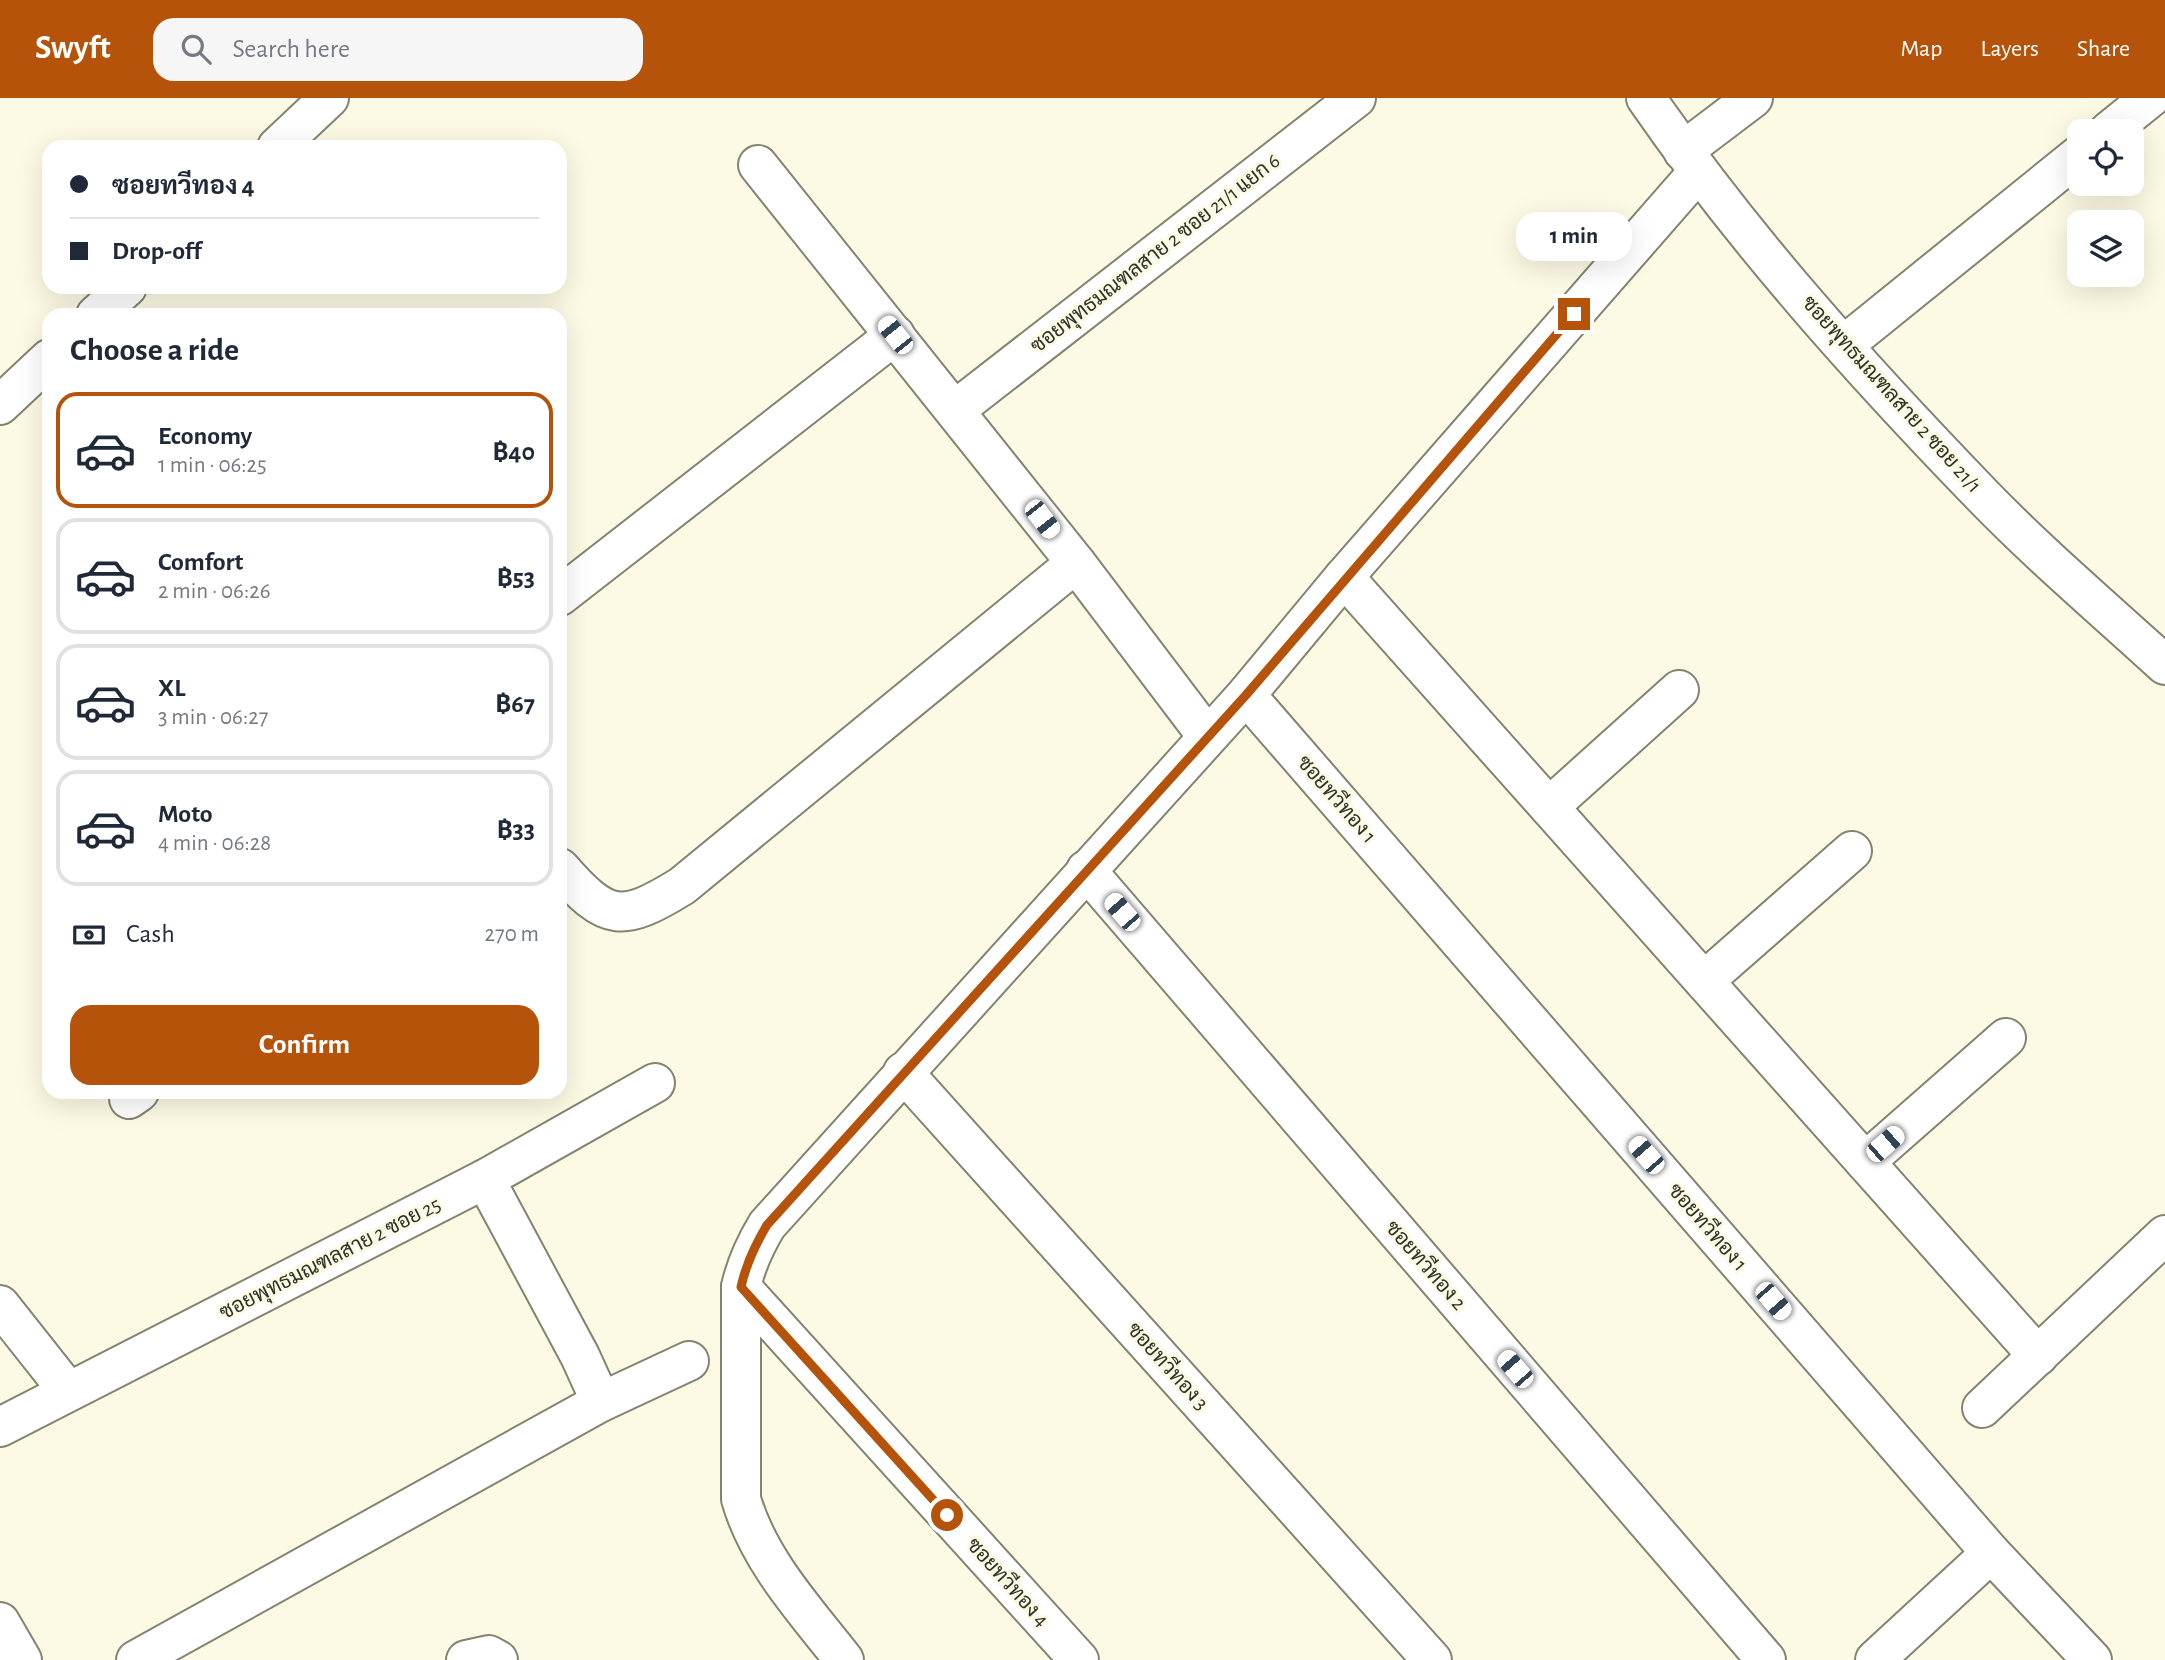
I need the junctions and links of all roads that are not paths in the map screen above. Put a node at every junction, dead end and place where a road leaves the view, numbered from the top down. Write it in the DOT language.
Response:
graph roads {
  1 [pos="329,98"];
  2 [pos="1356,98"];
  3 [pos="1646,98"];
  4 [pos="1754,98"];
  5 [pos="2150,98"];
  6 [pos="2124,119"];
  7 [pos="284,140"];
  8 [pos="1690,162"];
  9 [pos="758,165"];
  10 [pos="2067,165"];
  11 [pos="119,294"];
  12 [pos="104,308"];
  13 [pos="895,335"];
  14 [pos="1844,345"];
  15 [pos="42,366"];
  16 [pos="0,405"];
  17 [pos="955,410"];
  18 [pos="1076,563"];
  19 [pos="1344,577"];
  20 [pos="567,591"];
  21 [pos="2165,665"];
  22 [pos="1679,690"];
  23 [pos="1246,695"];
  24 [pos="1207,736"];
  25 [pos="1549,807"];
  26 [pos="1852,851"];
  27 [pos="1086,870"];
  28 [pos="567,876"];
  29 [pos="1704,981"];
  30 [pos="2006,1038"];
  31 [pos="903,1072"];
  32 [pos="655,1083"];
  33 [pos="1865,1162"];
  34 [pos="485,1179"];
  35 [pos="2165,1235"];
  36 [pos="741,1287"];
  37 [pos="0,1306"];
  38 [pos="2038,1356"];
  39 [pos="689,1361"];
  40 [pos="68,1391"];
  41 [pos="601,1402"];
  42 [pos="1982,1408"];
  43 [pos="0,1427"];
  44 [pos="1991,1553"];
  45 [pos="0,1622"];
  46 [pos="22,1660"];
  47 [pos="135,1660"];
  48 [pos="466,1660"];
  49 [pos="498,1660"];
  50 [pos="844,1660"];
  51 [pos="1079,1660"];
  52 [pos="1432,1660"];
  53 [pos="1766,1660"];
  54 [pos="1875,1660"];
  55 [pos="2092,1660"];
  1 -- 7 [label="street"];
  2 -- 17 [label="street, ซอยพุทธมณฑลสาย 2 ซอย 21/1 แยก 6"];
  3 -- 8 [label="street, ซอยพุทธมณฑลสาย 2 ซอย 21/1"];
  4 -- 8 [label="street"];
  5 -- 6 [label="street"];
  8 -- 14 [label="street, ซอยพุทธมณฑลสาย 2 ซอย 21/1"];
  8 -- 19 [label="street"];
  9 -- 13 [label="street"];
  10 -- 14 [label="street"];
  11 -- 12 [label="street"];
  13 -- 17 [label="street"];
  13 -- 20 [label="street"];
  14 -- 21 [label="street, ซอยพุทธมณฑลสาย 2 ซอย 21/1"];
  15 -- 16 [label="street"];
  17 -- 18 [label="street"];
  18 -- 24 [label="street"];
  18 -- 28 [label="street"];
  19 -- 23 [label="street"];
  19 -- 25 [label="street"];
  22 -- 25 [label="street"];
  23 -- 24 [label="street"];
  23 -- 44 [label="street, ซอยทวีทอง 1"];
  24 -- 27 [label="street"];
  25 -- 29 [label="street"];
  26 -- 29 [label="street"];
  27 -- 31 [label="street"];
  27 -- 53 [label="street, ซอยทวีทอง 2"];
  29 -- 33 [label="street"];
  30 -- 33 [label="street"];
  31 -- 36 [label="street"];
  31 -- 52 [label="street, ซอยทวีทอง 3"];
  32 -- 34 [label="street, ซอยพุทธมณฑลสาย 2 ซอย 25"];
  33 -- 38 [label="street"];
  34 -- 40 [label="street, ซอยพุทธมณฑลสาย 2 ซอย 25"];
  34 -- 41 [label="street"];
  35 -- 38 [label="street"];
  36 -- 50 [label="street"];
  36 -- 51 [label="street, ซอยทวีทอง 4"];
  37 -- 40 [label="street"];
  38 -- 42 [label="street"];
  39 -- 41 [label="street"];
  40 -- 43 [label="street, ซอยพุทธมณฑลสาย 2 ซอย 25"];
  41 -- 47 [label="street"];
  44 -- 54 [label="street"];
  44 -- 55 [label="street, ซอยทวีทอง 1"];
  45 -- 46 [label="street"];
  48 -- 49 [label="street"];
}
